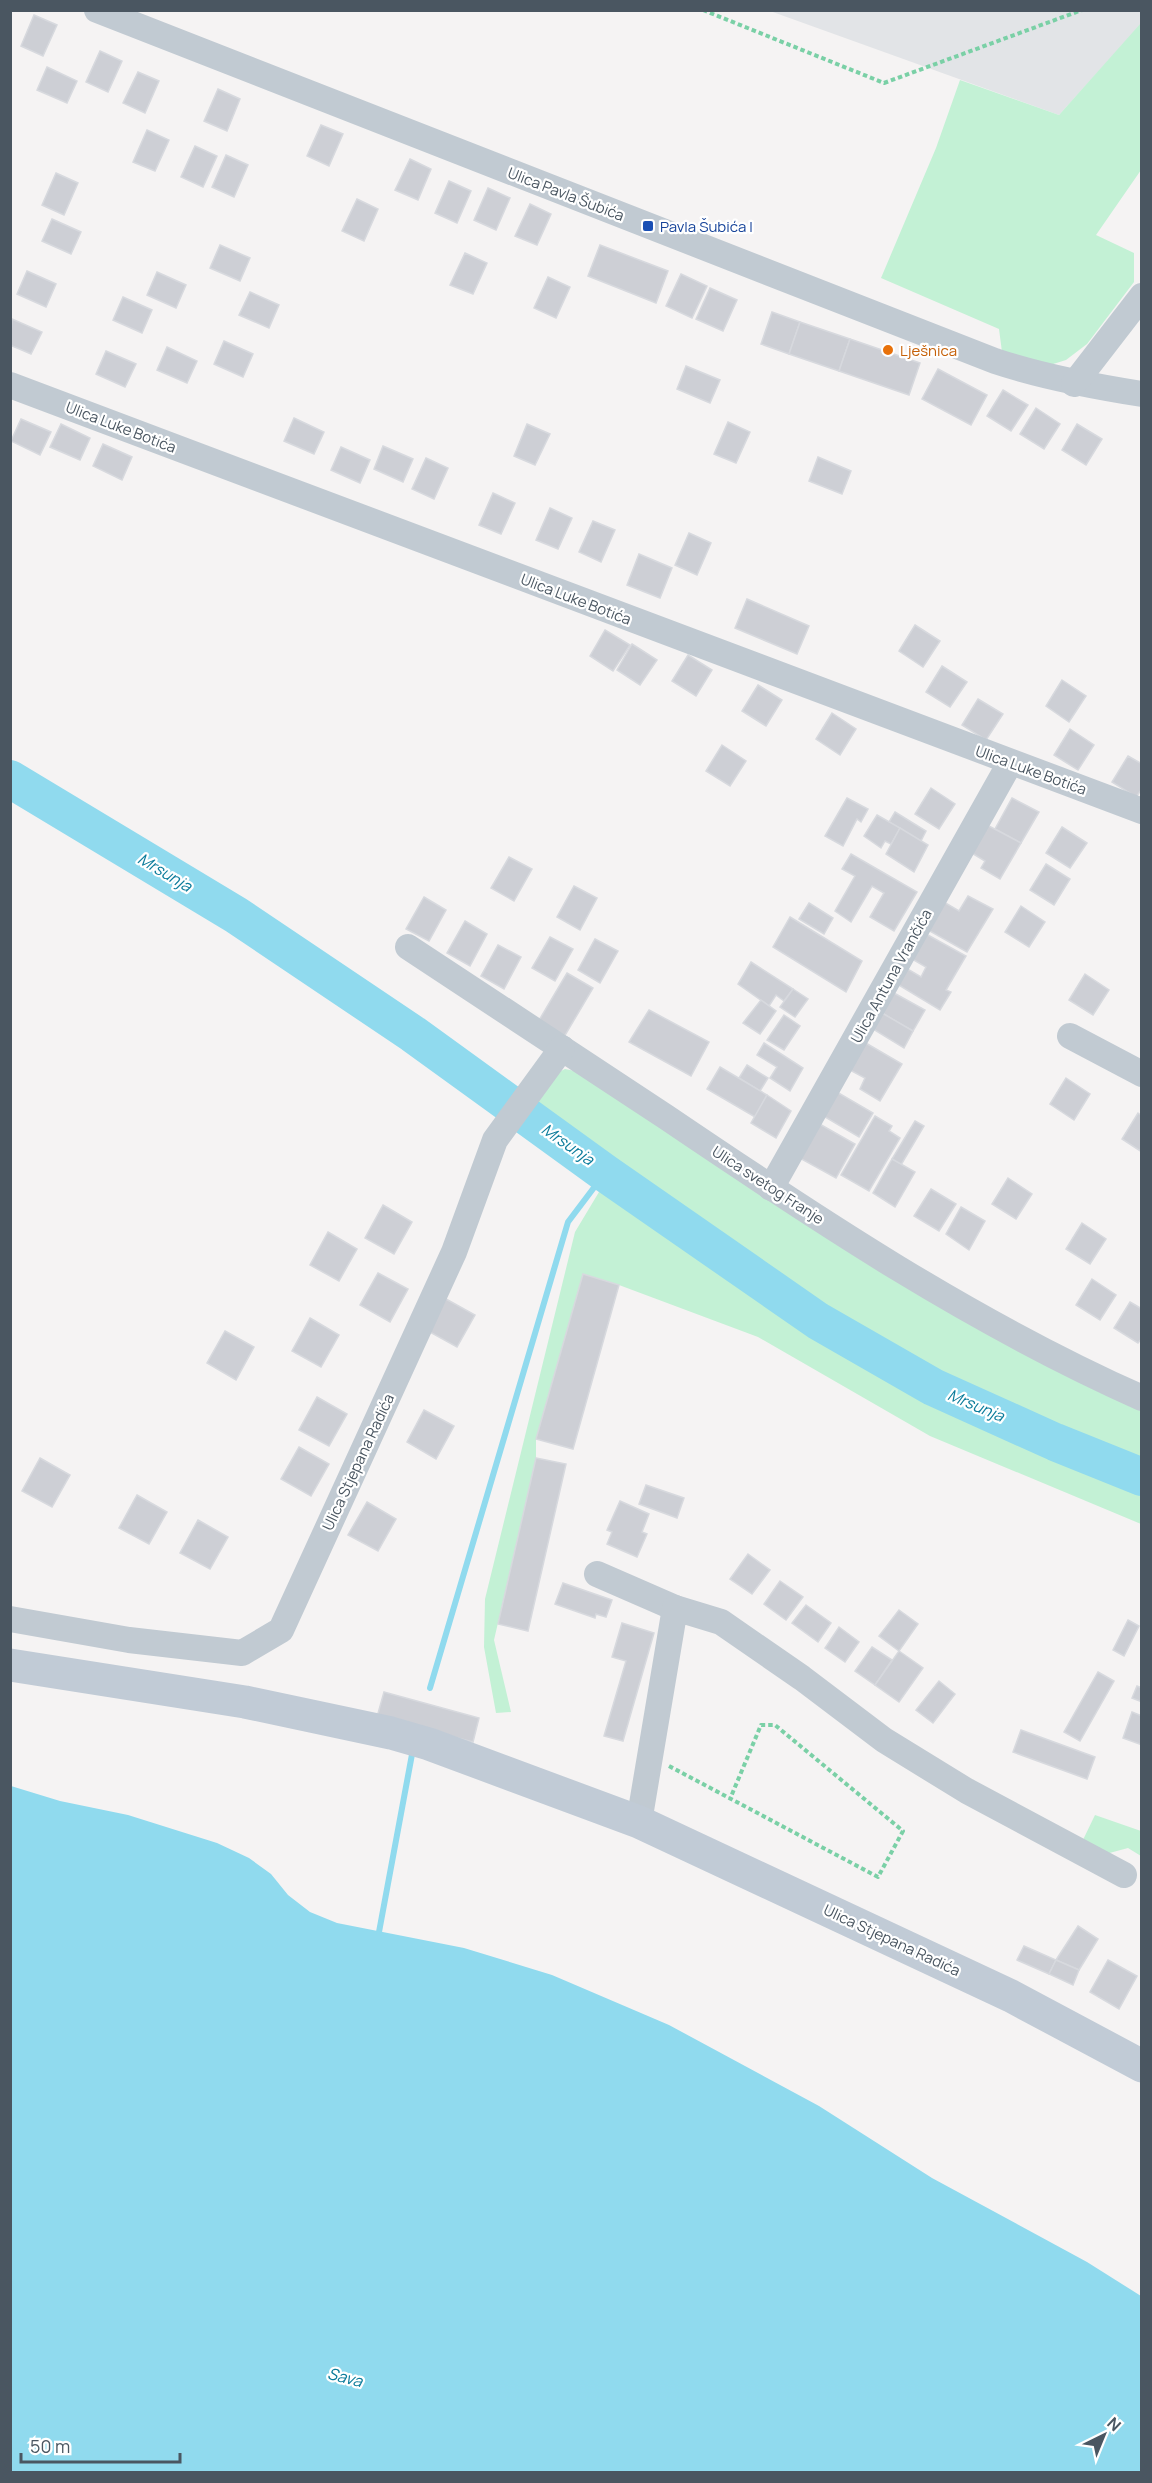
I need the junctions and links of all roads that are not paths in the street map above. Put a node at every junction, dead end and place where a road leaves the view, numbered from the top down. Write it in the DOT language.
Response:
graph roads {
  1 [pos="97,10"];
  2 [pos="1142,296"];
  3 [pos="1074,384"];
  4 [pos="10,385"];
  5 [pos="1142,394"];
  6 [pos="1010,763"];
  7 [pos="1142,811"];
  8 [pos="408,947"];
  9 [pos="1070,1036"];
  10 [pos="562,1047"];
  11 [pos="1142,1074"];
  12 [pos="771,1188"];
  13 [pos="1142,1398"];
  14 [pos="597,1574"];
  15 [pos="675,1608"];
  16 [pos="10,1619"];
  17 [pos="10,1665"];
  18 [pos="639,1822"];
  19 [pos="1124,1875"];
  20 [pos="1142,2066"];
  1 -- 3 [label="street, Ulica Pavla Šubića"];
  2 -- 3 [label="street"];
  3 -- 5 [label="street, Ulica Pavla Šubića"];
  4 -- 6 [label="street, Ulica Luke Botića"];
  6 -- 7 [label="street, Ulica Luke Botića"];
  6 -- 12 [label="street, Ulica Antuna Vrančića"];
  8 -- 10 [label="street, Ulica svetog Franje"];
  9 -- 11 [label="street"];
  10 -- 12 [label="street, Ulica svetog Franje"];
  10 -- 16 [label="street, Ulica Stjepana Radića"];
  12 -- 13 [label="street, Ulica svetog Franje"];
  14 -- 15 [label="street"];
  15 -- 18 [label="street"];
  15 -- 19 [label="street"];
  17 -- 18 [label="main road, Ulica Stjepana Radića"];
  18 -- 20 [label="main road, Ulica Stjepana Radića"];
}
